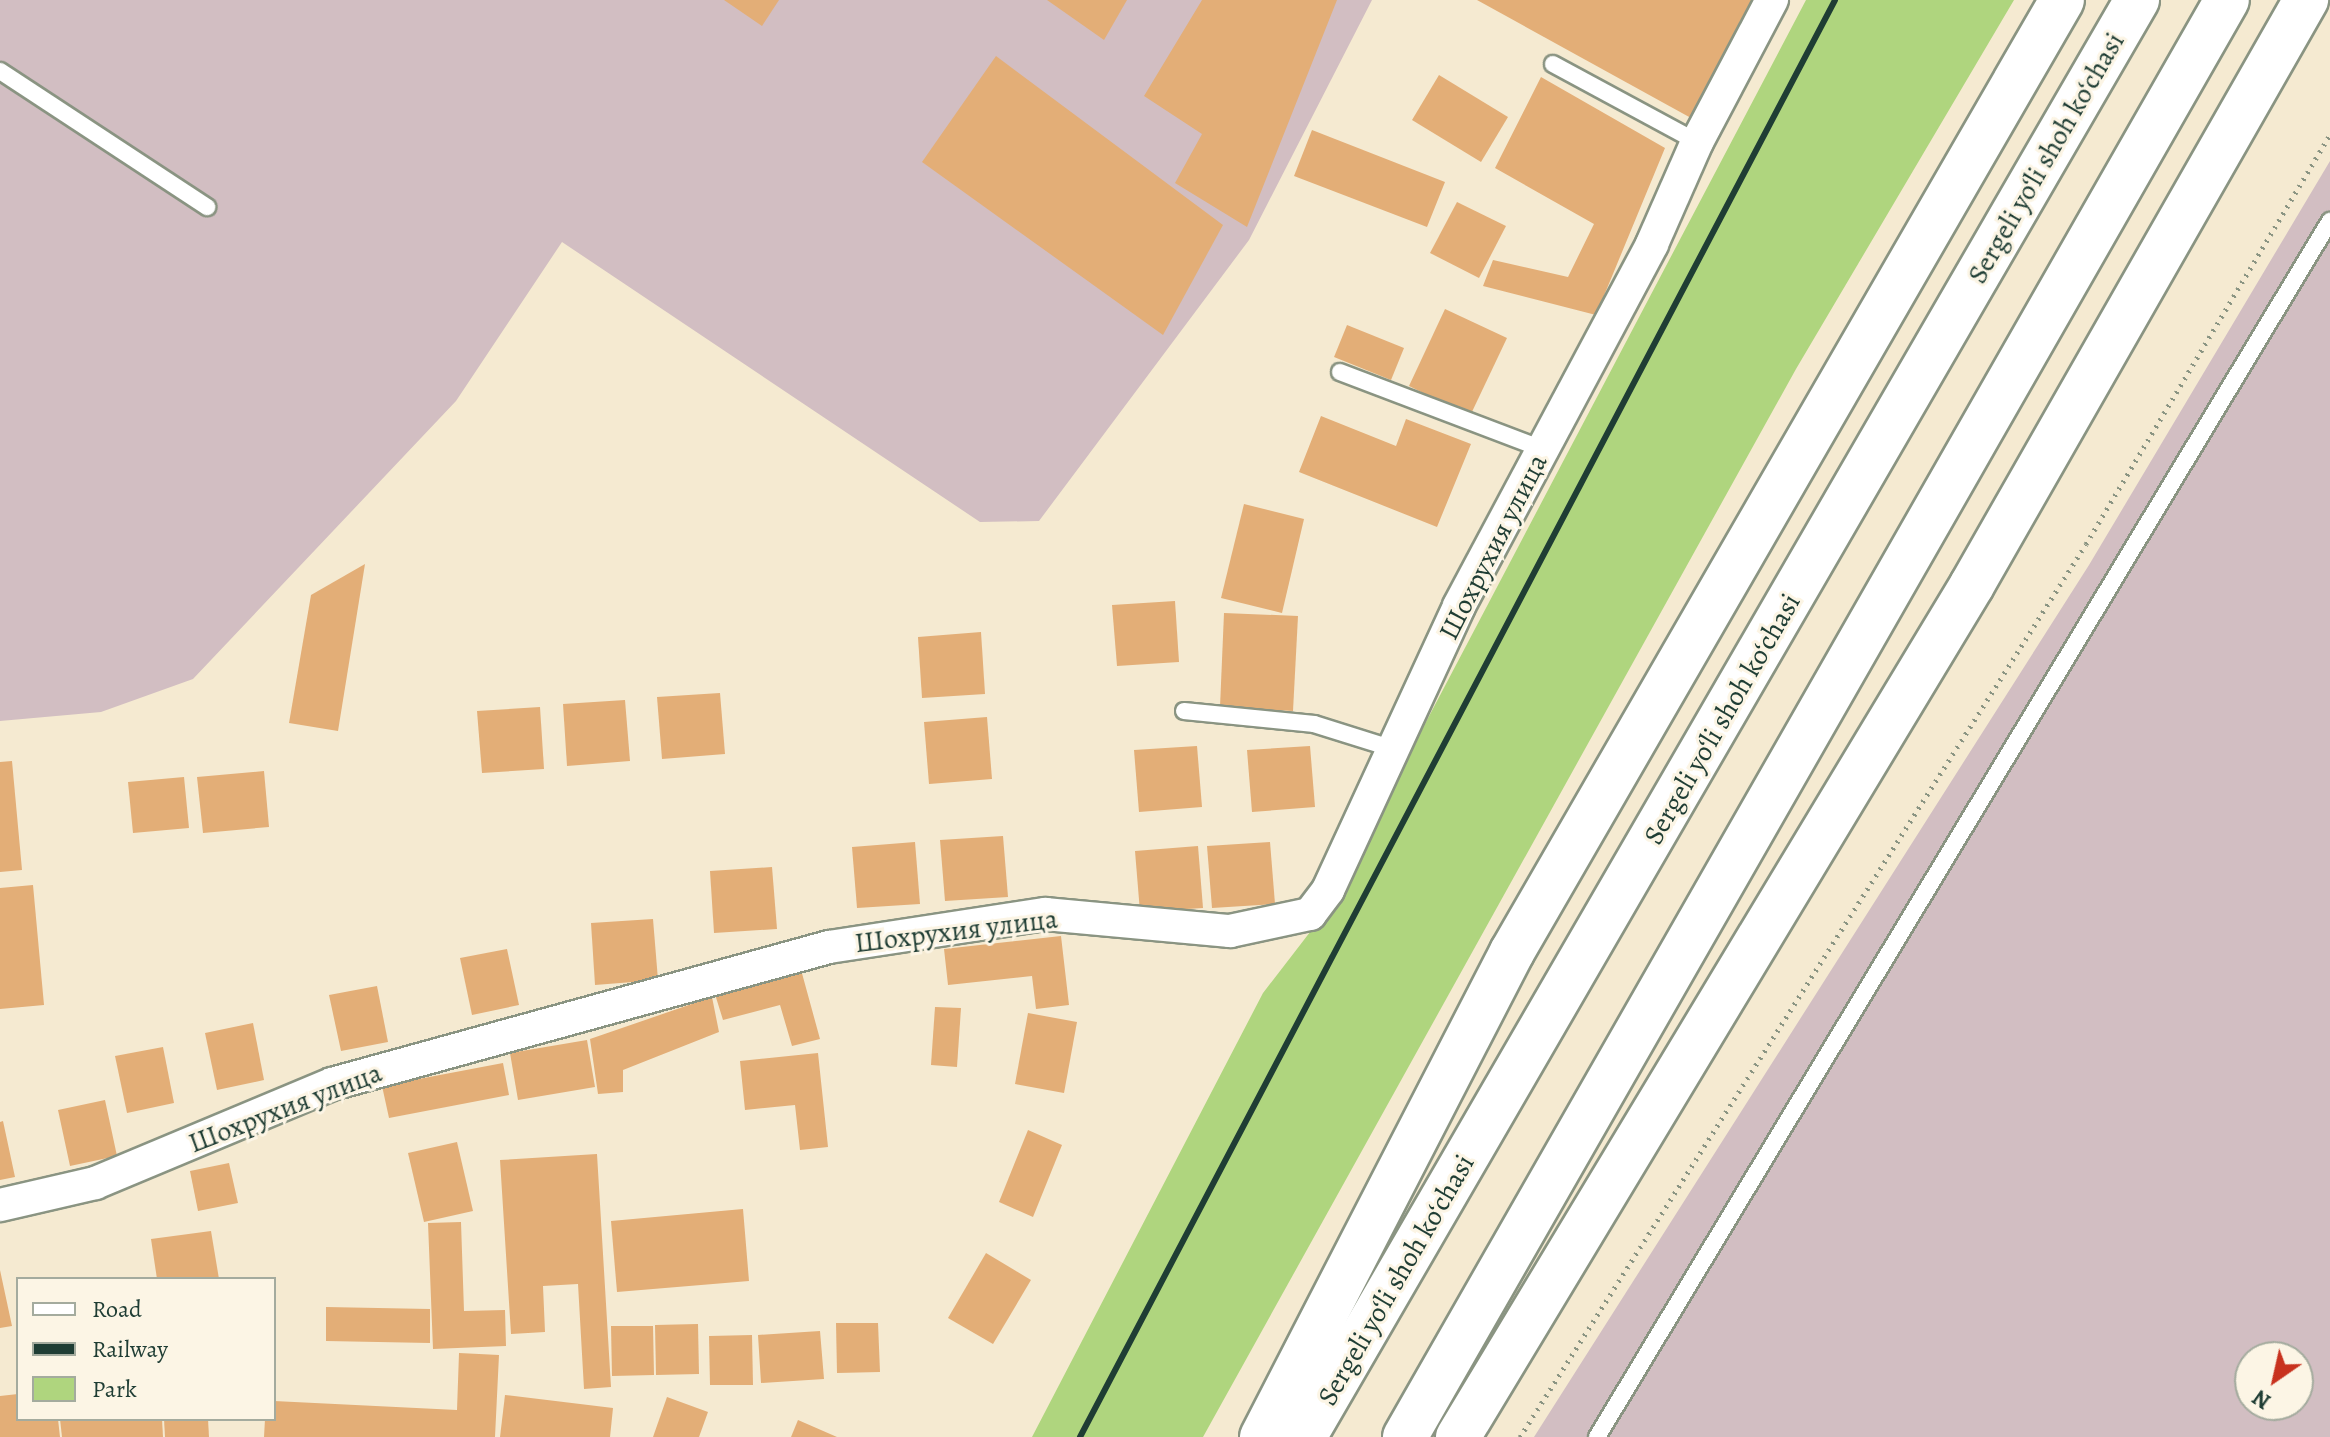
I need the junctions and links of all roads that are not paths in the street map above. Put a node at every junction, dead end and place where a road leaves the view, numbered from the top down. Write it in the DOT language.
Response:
graph roads {
  1 [pos="1772,0"];
  2 [pos="2062,0"];
  3 [pos="2137,0"];
  4 [pos="2227,0"];
  5 [pos="2306,0"];
  6 [pos="1553,64"];
  7 [pos="0,71"];
  8 [pos="1697,142"];
  9 [pos="207,207"];
  10 [pos="2330,221"];
  11 [pos="1340,372"];
  12 [pos="1543,449"];
  13 [pos="1184,711"];
  14 [pos="1394,749"];
  15 [pos="0,1205"];
  16 [pos="1262,1437"];
  17 [pos="1304,1437"];
  18 [pos="1405,1437"];
  19 [pos="1458,1437"];
  20 [pos="1597,1437"];
  1 -- 8 [label="street, Шохрухия улица"];
  2 -- 16 [label="main road"];
  3 -- 17 [label="main road, Sergeli yo‘li shoh ko‘chasi"];
  4 -- 18 [label="main road"];
  5 -- 19 [label="main road"];
  6 -- 8 [label="lane"];
  7 -- 9 [label="lane"];
  8 -- 12 [label="street, Шохрухия улица"];
  10 -- 20 [label="lane"];
  11 -- 12 [label="lane"];
  12 -- 14 [label="street, Шохрухия улица"];
  13 -- 14 [label="lane"];
  14 -- 15 [label="street, Шохрухия улица"];
}
